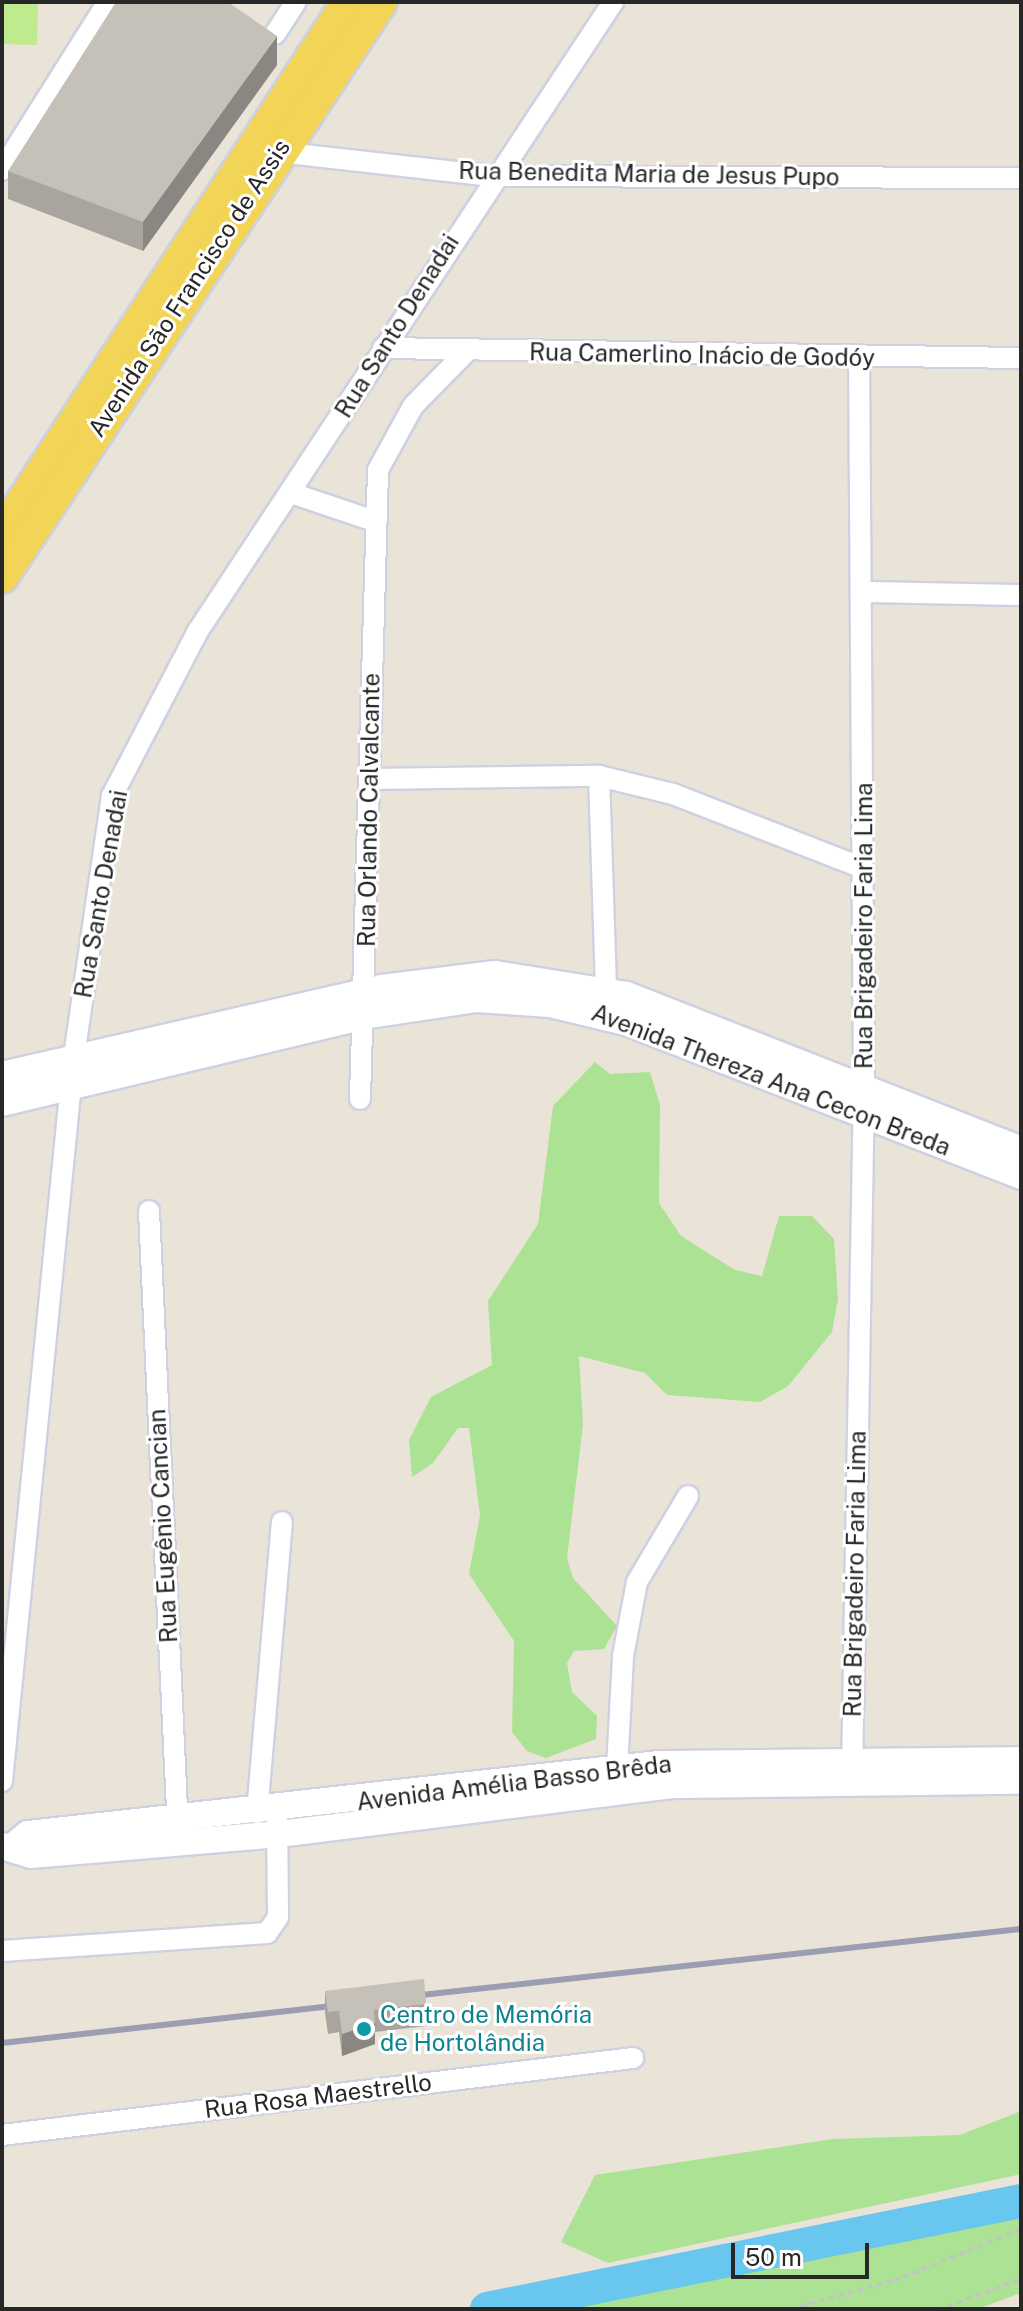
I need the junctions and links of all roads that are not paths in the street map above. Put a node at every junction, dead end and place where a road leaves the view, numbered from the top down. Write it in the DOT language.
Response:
graph roads {
  1 [pos="108,2"];
  2 [pos="296,2"];
  3 [pos="348,2"];
  4 [pos="381,2"];
  5 [pos="613,2"];
  6 [pos="275,34"];
  7 [pos="278,152"];
  8 [pos="2,170"];
  9 [pos="491,176"];
  10 [pos="1021,178"];
  11 [pos="383,348"];
  12 [pos="467,351"];
  13 [pos="859,358"];
  14 [pos="1021,358"];
  15 [pos="291,493"];
  16 [pos="374,521"];
  17 [pos="2,533"];
  18 [pos="2,577"];
  19 [pos="866,592"];
  20 [pos="1021,595"];
  21 [pos="599,776"];
  22 [pos="371,779"];
  23 [pos="863,868"];
  24 [pos="606,990"];
  25 [pos="364,1004"];
  26 [pos="2,1076"];
  27 [pos="71,1076"];
  28 [pos="360,1099"];
  29 [pos="862,1100"];
  30 [pos="2,1102"];
  31 [pos="1021,1151"];
  32 [pos="1021,1175"];
  33 [pos="149,1211"];
  34 [pos="688,1496"];
  35 [pos="282,1522"];
  36 [pos="1021,1760"];
  37 [pos="617,1768"];
  38 [pos="852,1771"];
  39 [pos="2,1781"];
  40 [pos="1021,1781"];
  41 [pos="271,1819"];
  42 [pos="178,1830"];
  43 [pos="7,1846"];
  44 [pos="2,1951"];
  45 [pos="633,2058"];
  46 [pos="2,2135"];
  1 -- 8 [label="street"];
  2 -- 6 [label="street"];
  3 -- 17 [label="main road, Avenida São Francisco de Assis"];
  4 -- 7 [label="main road, Avenida São Francisco de Assis"];
  5 -- 9 [label="street, Rua Santo Denadai"];
  7 -- 9 [label="street, Rua Benedita Maria de Jesus Pupo"];
  7 -- 18 [label="main road, Avenida São Francisco de Assis"];
  9 -- 10 [label="street, Rua Benedita Maria de Jesus Pupo"];
  9 -- 11 [label="street, Rua Santo Denadai"];
  11 -- 12 [label="street, Rua Camerlino Inácio de Godóy"];
  11 -- 15 [label="street, Rua Santo Denadai"];
  12 -- 13 [label="street, Rua Camerlino Inácio de Godóy"];
  12 -- 16 [label="street, Rua Orlando Calvalcante"];
  13 -- 14 [label="street, Rua Camerlino Inácio de Godóy"];
  13 -- 19 [label="street, Rua Brigadeiro Faria Lima"];
  15 -- 16 [label="street"];
  15 -- 27 [label="street, Rua Santo Denadai"];
  16 -- 22 [label="street, Rua Orlando Calvalcante"];
  19 -- 20 [label="street"];
  19 -- 23 [label="street, Rua Brigadeiro Faria Lima"];
  21 -- 22 [label="street"];
  21 -- 23 [label="street"];
  21 -- 24 [label="street"];
  22 -- 25 [label="street, Rua Orlando Calvalcante"];
  23 -- 29 [label="street, Rua Brigadeiro Faria Lima"];
  24 -- 25 [label="main road, Avenida Thereza Ana Cecon Breda"];
  24 -- 29 [label="main road, Avenida Thereza Ana Cecon Breda"];
  25 -- 27 [label="main road, Avenida Thereza Ana Cecon Breda"];
  25 -- 28 [label="street, Rua Orlando Calvalcante"];
  25 -- 29 [label="main road, Avenida Thereza Ana Cecon Breda"];
  26 -- 27 [label="main road, Avenida Thereza Ana Cecon Breda"];
  27 -- 30 [label="main road, Avenida Thereza Ana Cecon Breda"];
  27 -- 39 [label="street, Rua Santo Denadai"];
  29 -- 31 [label="main road, Avenida Thereza Ana Cecon Breda"];
  29 -- 32 [label="main road, Avenida Thereza Ana Cecon Breda"];
  29 -- 38 [label="street, Rua Brigadeiro Faria Lima"];
  33 -- 42 [label="street, Rua Eugênio Cancian"];
  34 -- 37 [label="street"];
  35 -- 41 [label="street"];
  36 -- 38 [label="street, Avenida Amélia Basso Brêda"];
  37 -- 38 [label="street, Avenida Amélia Basso Brêda"];
  37 -- 41 [label="street, Avenida Amélia Basso Brêda"];
  38 -- 40 [label="street, Avenida Amélia Basso Brêda"];
  38 -- 41 [label="street, Avenida Amélia Basso Brêda"];
  41 -- 42 [label="street, Avenida Amélia Basso Brêda"];
  41 -- 44 [label="street"];
  42 -- 43 [label="street, Avenida Amélia Basso Brêda"];
  45 -- 46 [label="street, Rua Rosa Maestrello"];
}
